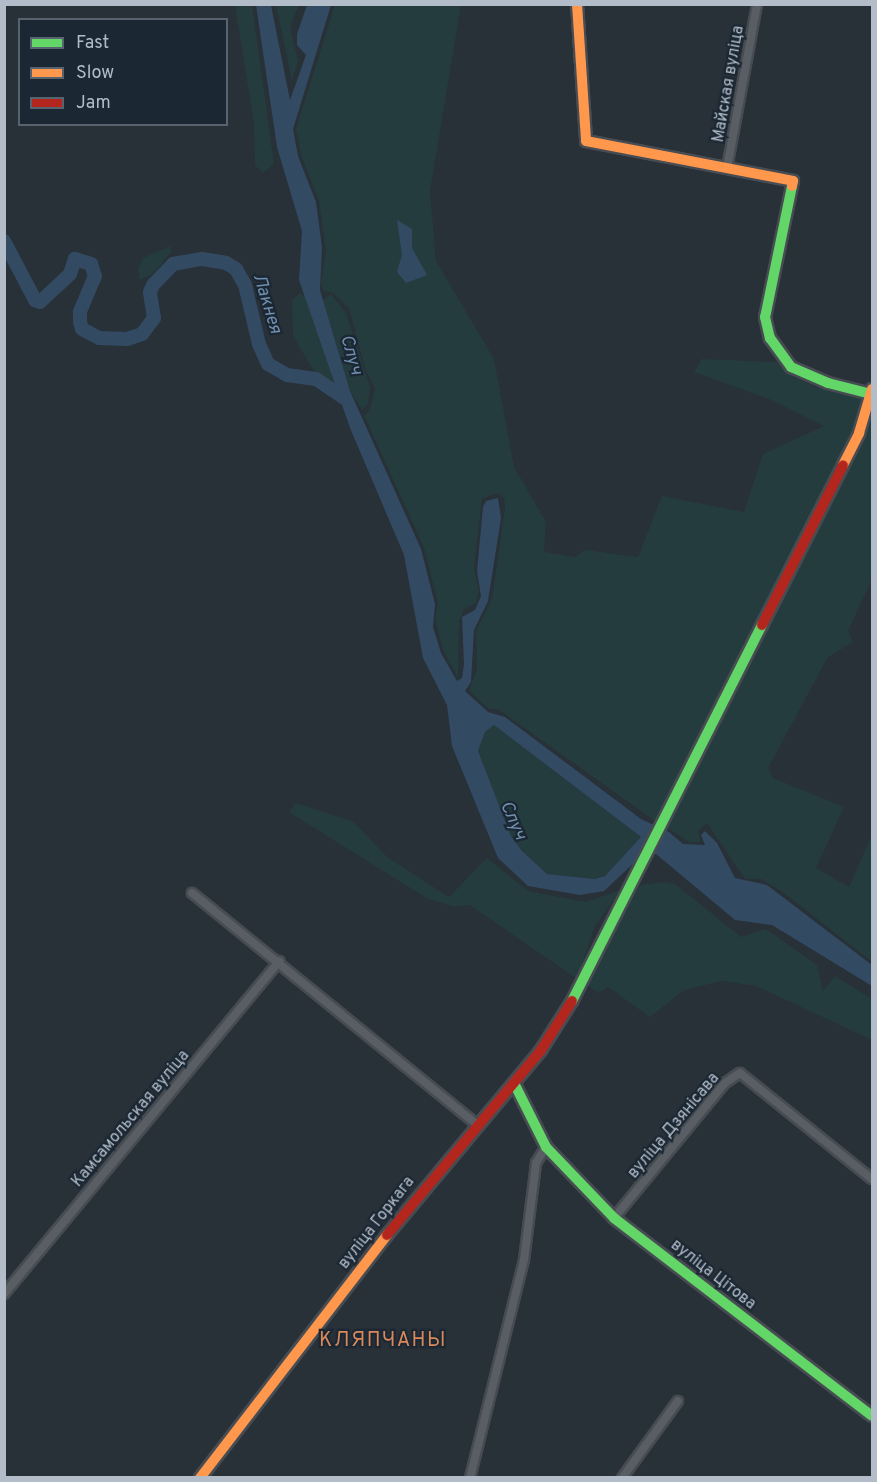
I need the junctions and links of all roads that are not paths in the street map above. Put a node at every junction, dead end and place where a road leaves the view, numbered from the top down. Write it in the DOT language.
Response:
graph roads {
  1 [pos="577,4"];
  2 [pos="757,4"];
  3 [pos="727,168"];
  4 [pos="872,391"];
  5 [pos="192,893"];
  6 [pos="279,961"];
  7 [pos="514,1083"];
  8 [pos="476,1124"];
  9 [pos="546,1147"];
  10 [pos="873,1179"];
  11 [pos="614,1218"];
  12 [pos="4,1294"];
  13 [pos="678,1401"];
  14 [pos="873,1416"];
  15 [pos="200,1478"];
  16 [pos="470,1478"];
  17 [pos="622,1478"];
  1 -- 3 [label="main road"];
  2 -- 3 [label="street, Майская вуліца"];
  3 -- 4 [label="main road"];
  4 -- 7 [label="main road, вуліца Горкага"];
  5 -- 6 [label="street"];
  6 -- 8 [label="street"];
  6 -- 12 [label="street, Камсамольская вуліца"];
  7 -- 8 [label="main road, вуліца Горкага"];
  7 -- 9 [label="main road, вуліца Цітова"];
  8 -- 15 [label="main road, вуліца Горкага"];
  9 -- 11 [label="main road, вуліца Цітова"];
  9 -- 16 [label="street"];
  10 -- 11 [label="street, вуліца Дзянісава"];
  11 -- 14 [label="main road, вуліца Цітова"];
  13 -- 17 [label="street"];
}
